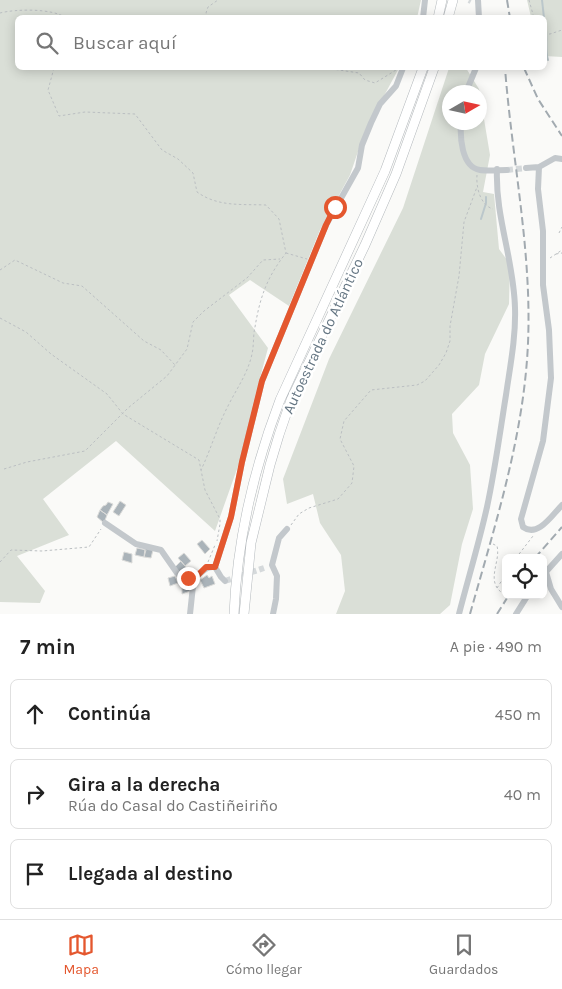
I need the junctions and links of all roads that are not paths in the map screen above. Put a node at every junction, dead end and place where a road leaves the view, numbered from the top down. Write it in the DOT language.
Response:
graph roads {
  1 [pos="425,0"];
  2 [pos="442,0"];
  3 [pos="453,0"];
  4 [pos="476,1"];
  5 [pos="423,15"];
  6 [pos="439,15"];
  7 [pos="449,15"];
  8 [pos="478,15"];
  9 [pos="400,70"];
  10 [pos="422,70"];
  11 [pos="433,70"];
  12 [pos="475,70"];
  13 [pos="469,85"];
  14 [pos="460,130"];
  15 [pos="562,159"];
  16 [pos="540,167"];
  17 [pos="526,168"];
  18 [pos="496,169"];
  19 [pos="507,170"];
  20 [pos="562,505"];
  21 [pos="105,523"];
  22 [pos="287,529"];
  23 [pos="562,554"];
  24 [pos="272,565"];
  25 [pos="215,567"];
  26 [pos="264,568"];
  27 [pos="547,572"];
  28 [pos="197,576"];
  29 [pos="547,579"];
  30 [pos="226,580"];
  31 [pos="525,599"];
  32 [pos="562,608"];
  33 [pos="190,614"];
  34 [pos="234,614"];
  35 [pos="244,614"];
  36 [pos="274,614"];
  37 [pos="459,614"];
  38 [pos="516,614"];
  1 -- 5 [label="street"];
  2 -- 6 [label="highway"];
  3 -- 7 [label="highway"];
  4 -- 8 [label="street"];
  9 -- 25 [label="street"];
  10 -- 34 [label="highway, Autoestrada do Atlántico"];
  11 -- 35 [label="highway, Autoestrada do Atlántico"];
  12 -- 13 [label="street"];
  14 -- 18 [label="street"];
  15 -- 16 [label="street"];
  16 -- 17 [label="street"];
  16 -- 20 [label="street"];
  18 -- 19 [label="street"];
  18 -- 37 [label="street"];
  21 -- 28 [label="street"];
  22 -- 24 [label="street"];
  23 -- 27 [label="street"];
  24 -- 26 [label="street"];
  24 -- 36 [label="street"];
  25 -- 28 [label="street"];
  25 -- 30 [label="street"];
  28 -- 33 [label="street"];
  29 -- 32 [label="street"];
  31 -- 38 [label="street"];
}
